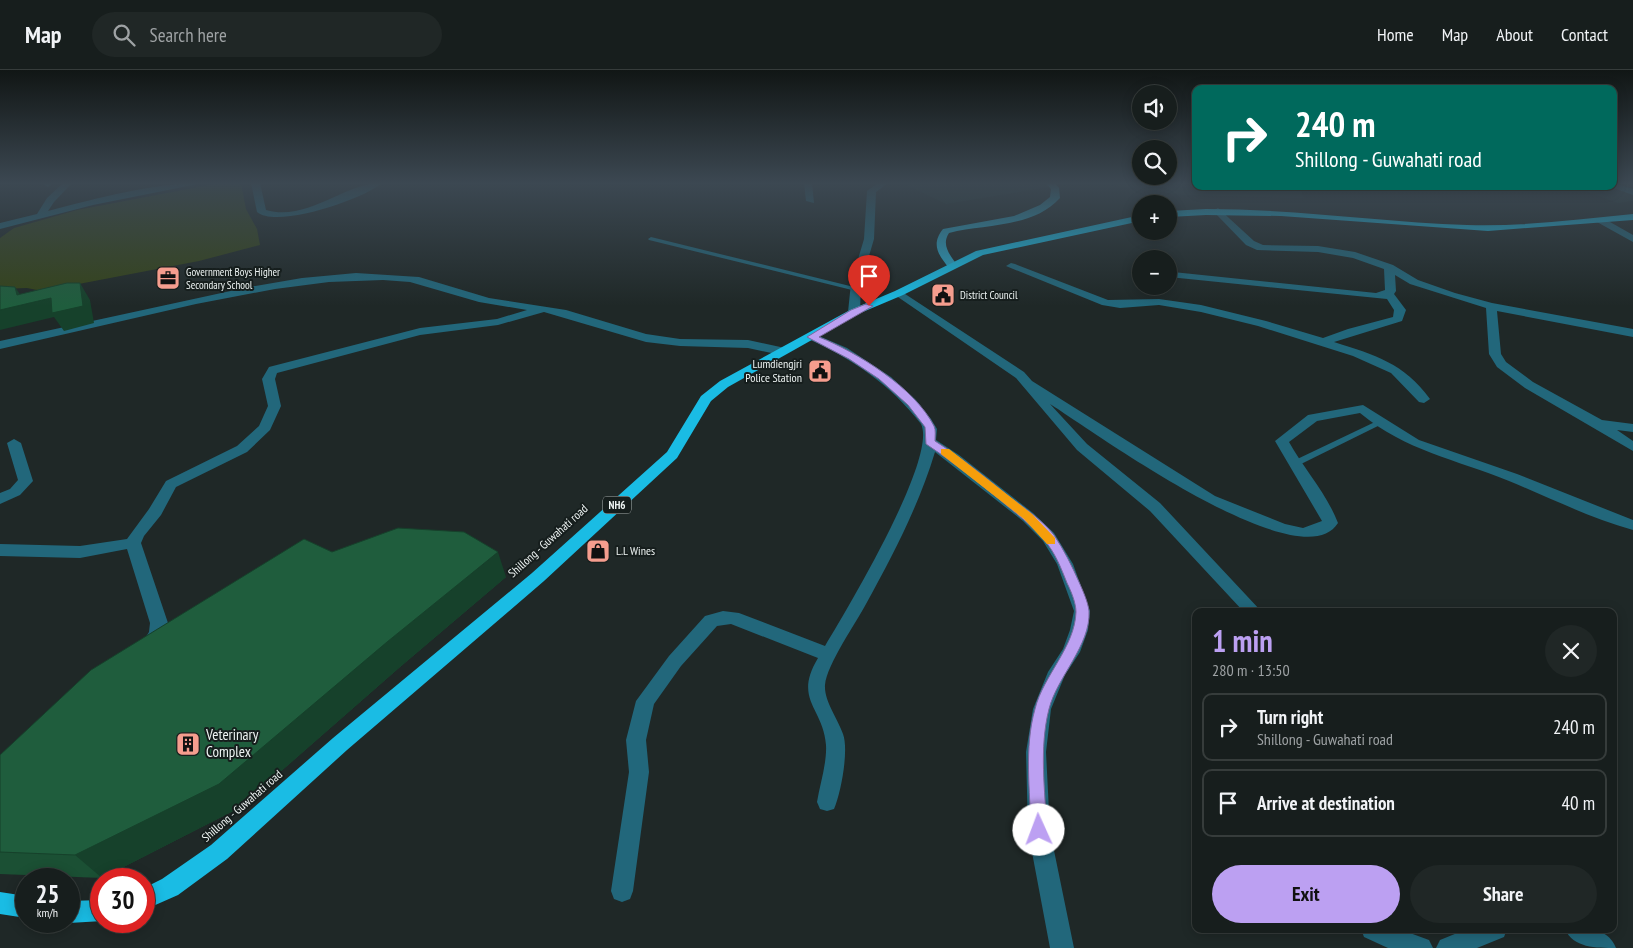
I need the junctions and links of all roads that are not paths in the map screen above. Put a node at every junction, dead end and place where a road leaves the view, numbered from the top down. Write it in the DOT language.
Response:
graph roads {
  1 [pos="870,224"];
  2 [pos="987,224"];
  3 [pos="1114,224"];
  4 [pos="1231,224"];
  5 [pos="1422,224"];
  6 [pos="1549,224"];
  7 [pos="1607,224"];
  8 [pos="652,239"];
  9 [pos="1633,239"];
  10 [pos="952,265"];
  11 [pos="1011,266"];
  12 [pos="1389,267"];
  13 [pos="1177,275"];
  14 [pos="856,289"];
  15 [pos="899,293"];
  16 [pos="1389,294"];
  17 [pos="1491,306"];
  18 [pos="544,308"];
  19 [pos="854,312"];
  20 [pos="1633,333"];
  21 [pos="812,337"];
  22 [pos="1323,342"];
  23 [pos="0,345"];
  24 [pos="781,350"];
  25 [pos="1028,384"];
  26 [pos="1424,399"];
  27 [pos="1380,423"];
  28 [pos="1599,424"];
  29 [pos="1633,428"];
  30 [pos="930,442"];
  31 [pos="14,443"];
  32 [pos="1633,447"];
  33 [pos="1294,464"];
  34 [pos="0,499"];
  35 [pos="1633,524"];
  36 [pos="134,542"];
  37 [pos="0,550"];
  38 [pos="1250,608"];
  39 [pos="142,655"];
  40 [pos="829,655"];
  41 [pos="827,802"];
  42 [pos="622,891"];
  43 [pos="155,894"];
  44 [pos="0,903"];
  45 [pos="15,905"];
  46 [pos="1486,933"];
  47 [pos="1582,933"];
  48 [pos="1378,937"];
  49 [pos="1062,948"];
  50 [pos="1421,948"];
  51 [pos="1448,948"];
  52 [pos="1604,948"];
  1 -- 14 [label="street"];
  2 -- 10 [label="main road"];
  3 -- 10 [label="highway, Shillong - Guwahati road / NH6"];
  4 -- 12 [label="street"];
  5 -- 6 [label="highway"];
  7 -- 9 [label="street"];
  8 -- 14 [label="lane"];
  10 -- 15 [label="highway, Shillong - Guwahati road / NH6"];
  11 -- 22 [label="street"];
  12 -- 16 [label="street"];
  12 -- 17 [label="street"];
  13 -- 16 [label="street"];
  14 -- 19 [label="street"];
  15 -- 19 [label="highway, Shillong - Guwahati road / NH6"];
  15 -- 25 [label="street"];
  16 -- 22 [label="street"];
  17 -- 20 [label="street"];
  17 -- 28 [label="street"];
  18 -- 23 [label="street"];
  18 -- 24 [label="street"];
  18 -- 36 [label="street"];
  19 -- 21 [label="highway, Shillong - Guwahati road / NH6"];
  21 -- 24 [label="highway, Shillong - Guwahati road / NH6"];
  21 -- 30 [label="street"];
  22 -- 26 [label="street"];
  24 -- 43 [label="highway, Shillong - Guwahati road / NH6"];
  25 -- 33 [label="street"];
  25 -- 38 [label="street"];
  27 -- 33 [label="lane"];
  27 -- 33 [label="street"];
  27 -- 35 [label="street"];
  28 -- 29 [label="street"];
  28 -- 32 [label="street"];
  30 -- 40 [label="street"];
  30 -- 49 [label="street"];
  31 -- 34 [label="street"];
  36 -- 37 [label="street"];
  36 -- 39 [label="street"];
  40 -- 41 [label="street"];
  40 -- 42 [label="street"];
  44 -- 45 [label="highway"];
  46 -- 51 [label="street"];
  47 -- 52 [label="street"];
  48 -- 50 [label="street"];
}
